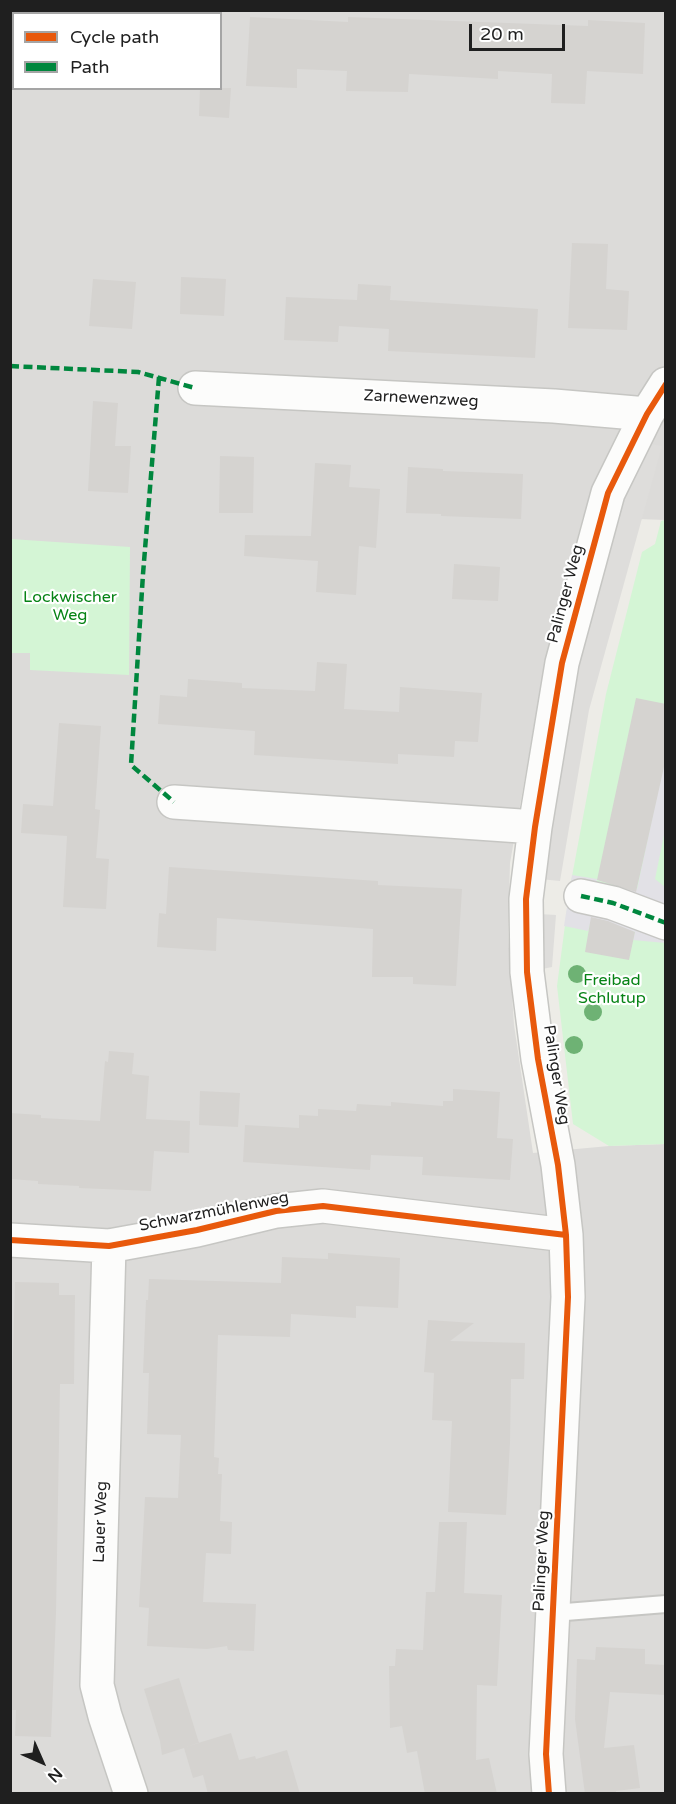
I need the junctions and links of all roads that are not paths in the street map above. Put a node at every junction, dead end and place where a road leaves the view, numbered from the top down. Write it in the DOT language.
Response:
graph roads {
  1 [pos="666,384"];
  2 [pos="195,388"];
  3 [pos="646,414"];
  4 [pos="174,802"];
  5 [pos="535,827"];
  6 [pos="581,896"];
  7 [pos="666,923"];
  8 [pos="566,1235"];
  9 [pos="10,1240"];
  10 [pos="109,1246"];
  11 [pos="666,1604"];
  12 [pos="553,1613"];
  13 [pos="131,1794"];
  14 [pos="549,1794"];
  1 -- 3 [label="street, Palinger Weg"];
  2 -- 3 [label="street, Zarnewenzweg"];
  3 -- 5 [label="street, Palinger Weg"];
  4 -- 5 [label="street"];
  5 -- 8 [label="street, Palinger Weg"];
  6 -- 7 [label="street"];
  8 -- 10 [label="street, Schwarzmühlenweg"];
  8 -- 12 [label="street, Palinger Weg"];
  9 -- 10 [label="street, Schwarzmühlenweg"];
  10 -- 13 [label="street, Lauer Weg"];
  11 -- 12 [label="lane"];
  12 -- 14 [label="street, Palinger Weg"];
}
